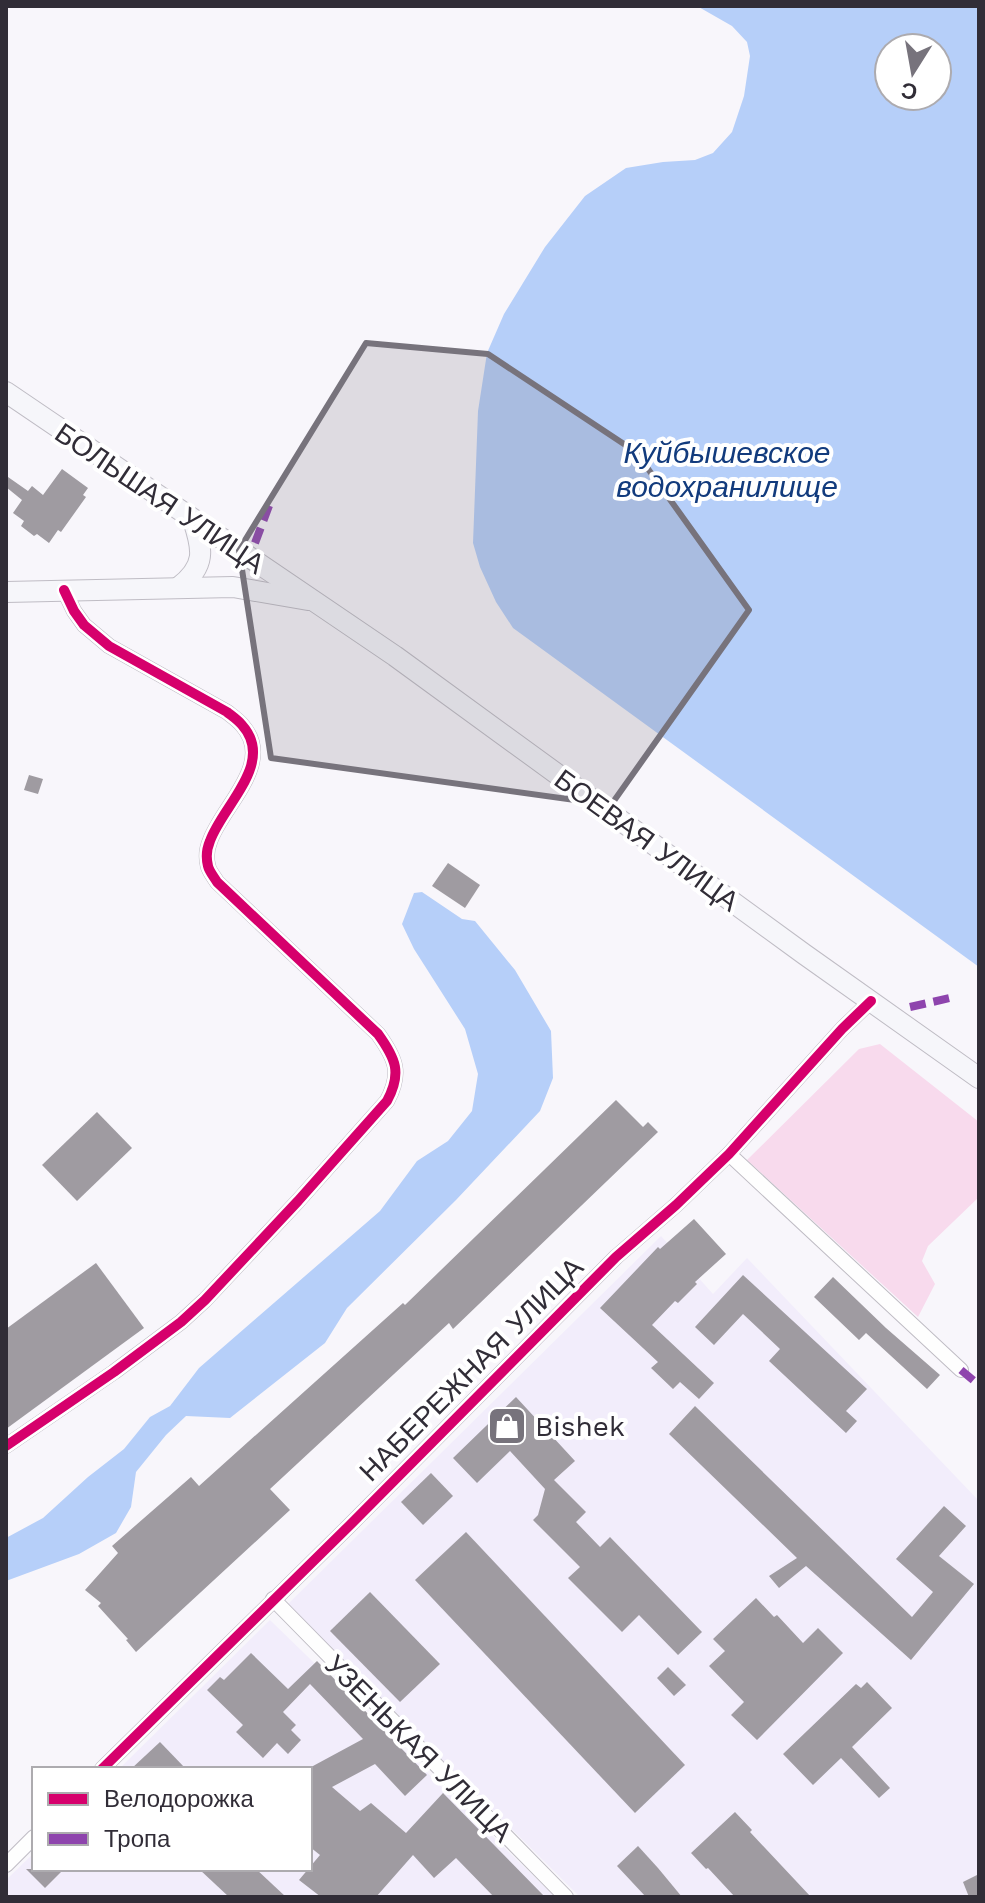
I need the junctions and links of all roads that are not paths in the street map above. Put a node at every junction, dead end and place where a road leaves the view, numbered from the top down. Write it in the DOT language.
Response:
graph roads {
  1 [pos="6,392"];
  2 [pos="193,520"];
  3 [pos="179,587"];
  4 [pos="64,590"];
  5 [pos="6,592"];
  6 [pos="316,601"];
  7 [pos="871,1001"];
  8 [pos="979,1078"];
  9 [pos="729,1154"];
  10 [pos="961,1370"];
  11 [pos="6,1446"];
  12 [pos="273,1599"];
  13 [pos="104,1767"];
  14 [pos="32,1839"];
  15 [pos="6,1865"];
  16 [pos="566,1897"];
  1 -- 2 [label="main road, БОЛЬШАЯ УЛИЦА"];
  2 -- 3 [label="main road"];
  2 -- 6 [label="main road, БОЛЬШАЯ УЛИЦА"];
  3 -- 4 [label="main road"];
  3 -- 6 [label="main road"];
  4 -- 5 [label="main road"];
  4 -- 11 [label="street"];
  6 -- 7 [label="main road, БОЕВАЯ УЛИЦА"];
  7 -- 8 [label="main road, БОЕВАЯ УЛИЦА"];
  7 -- 9 [label="street, НАБЕРЕЖНАЯ УЛИЦА"];
  9 -- 10 [label="street"];
  9 -- 12 [label="street, НАБЕРЕЖНАЯ УЛИЦА"];
  12 -- 13 [label="street, НАБЕРЕЖНАЯ УЛИЦА"];
  12 -- 16 [label="street, УЗЕНЬКАЯ УЛИЦА"];
  14 -- 15 [label="street"];
}
